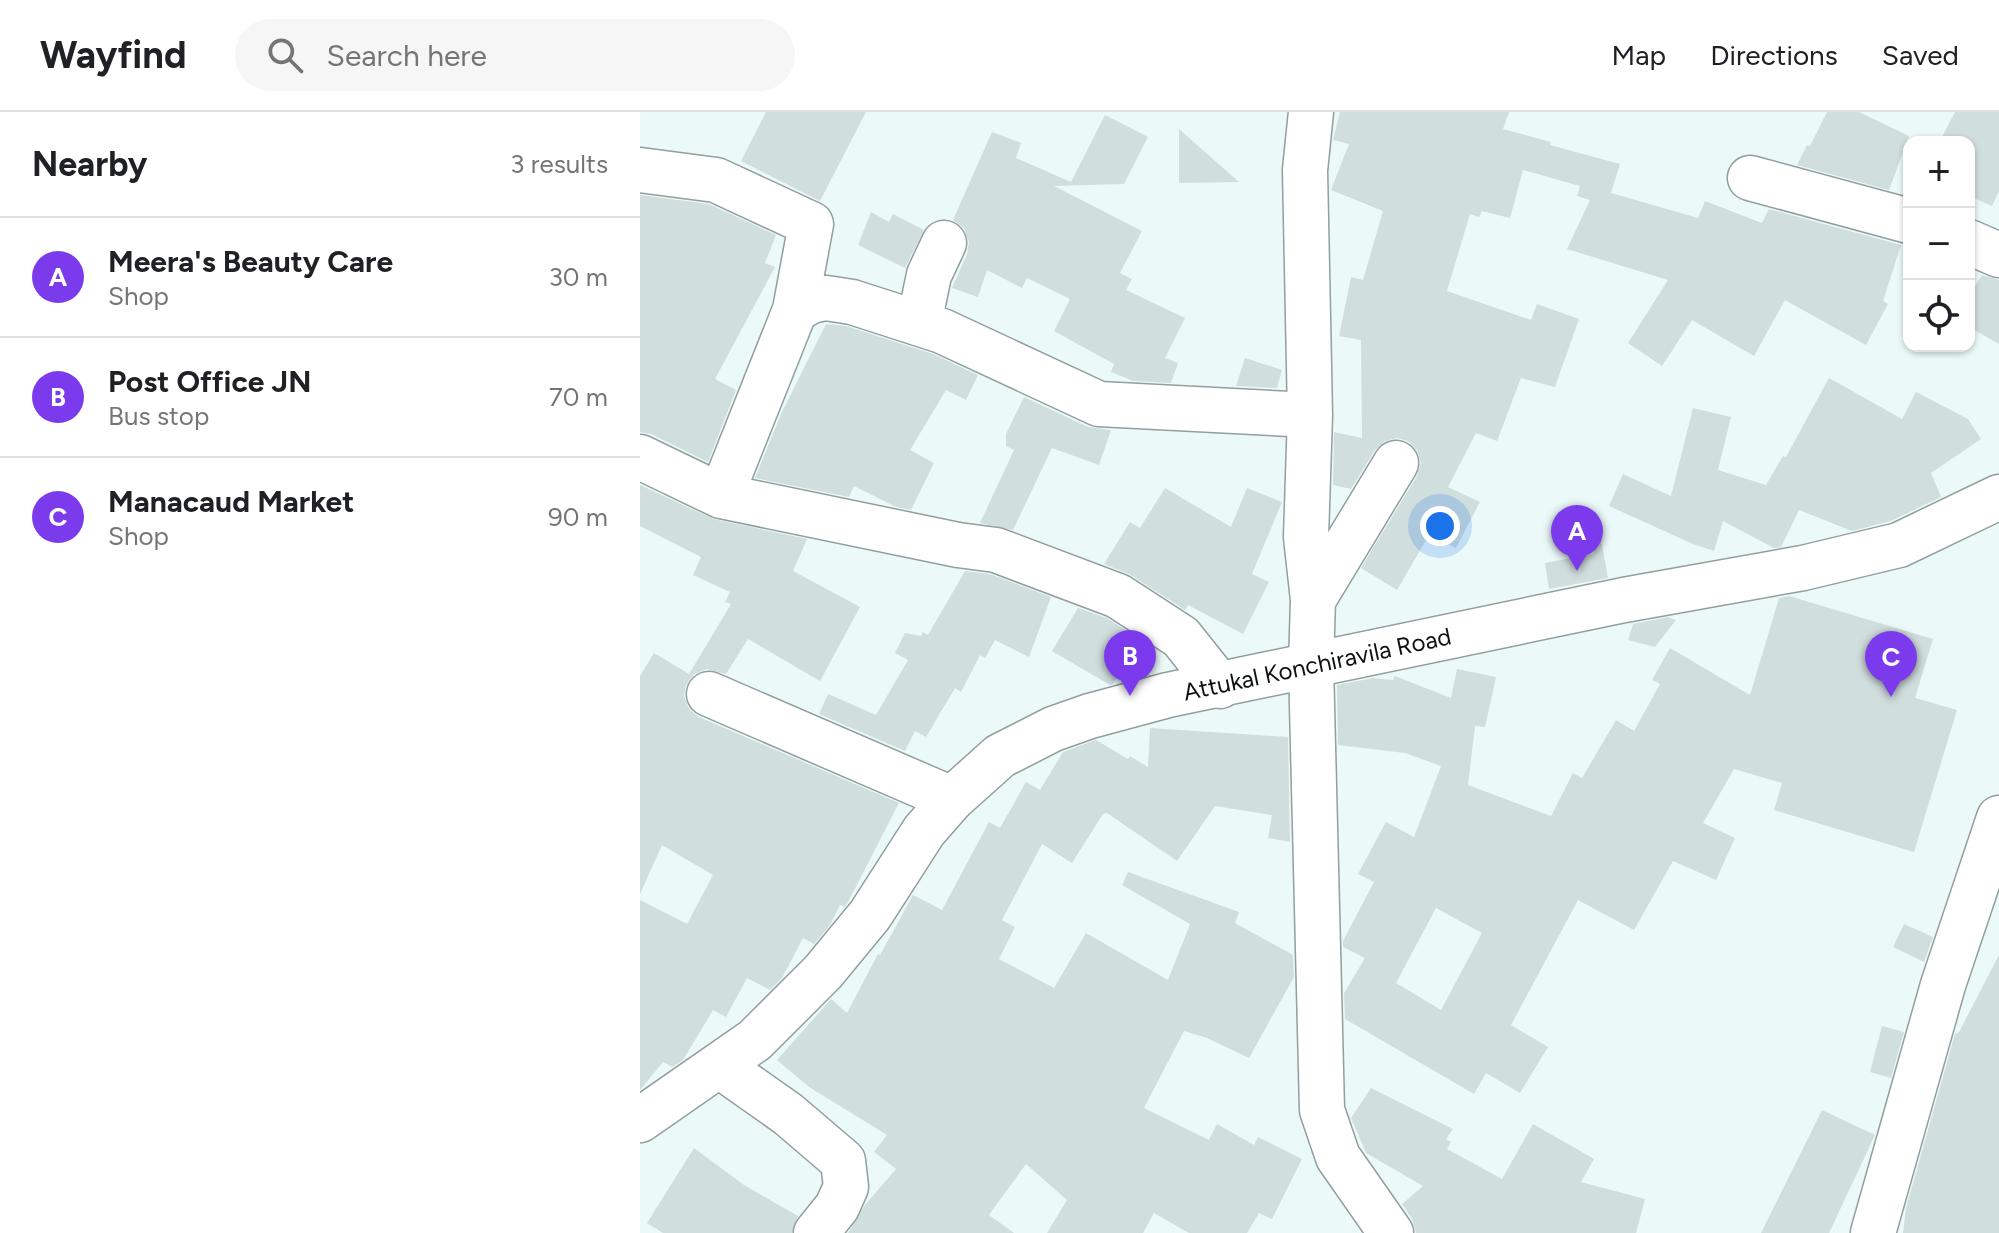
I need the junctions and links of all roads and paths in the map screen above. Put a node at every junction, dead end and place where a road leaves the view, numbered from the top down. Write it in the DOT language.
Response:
graph roads {
  1 [pos="1311,112"];
  2 [pos="640,170"];
  3 [pos="1750,178"];
  4 [pos="1903,219"];
  5 [pos="944,243"];
  6 [pos="1975,245"];
  7 [pos="1999,255"];
  8 [pos="795,310"];
  9 [pos="919,323"];
  10 [pos="1310,415"];
  11 [pos="642,461"];
  12 [pos="1396,463"];
  13 [pos="721,496"];
  14 [pos="1999,497"];
  15 [pos="1313,600"];
  16 [pos="1311,665"];
  17 [pos="1220,686"];
  18 [pos="709,694"];
  19 [pos="952,799"];
  20 [pos="1999,818"];
  21 [pos="720,1066"];
  22 [pos="640,1120"];
  23 [pos="816,1233"];
  24 [pos="1391,1233"];
  25 [pos="1873,1233"];
  1 -- 10 [label="street"];
  2 -- 8 [label="street"];
  3 -- 4 [label="street"];
  5 -- 9 [label="street"];
  6 -- 7 [label="street"];
  8 -- 9 [label="street"];
  8 -- 13 [label="street"];
  9 -- 10 [label="street"];
  10 -- 15 [label="street"];
  11 -- 13 [label="street"];
  12 -- 15 [label="street"];
  13 -- 17 [label="street"];
  14 -- 16 [label="street, Attukal Konchiravila Road"];
  15 -- 16 [label="street"];
  16 -- 17 [label="street, Attukal Konchiravila Road"];
  16 -- 24 [label="street"];
  17 -- 19 [label="street, Attukal Konchiravila Road"];
  18 -- 19 [label="street"];
  19 -- 21 [label="street, Attukal Konchiravila Road"];
  20 -- 25 [label="street"];
  21 -- 22 [label="street, Attukal Konchiravila Road"];
  21 -- 23 [label="street"];
}
